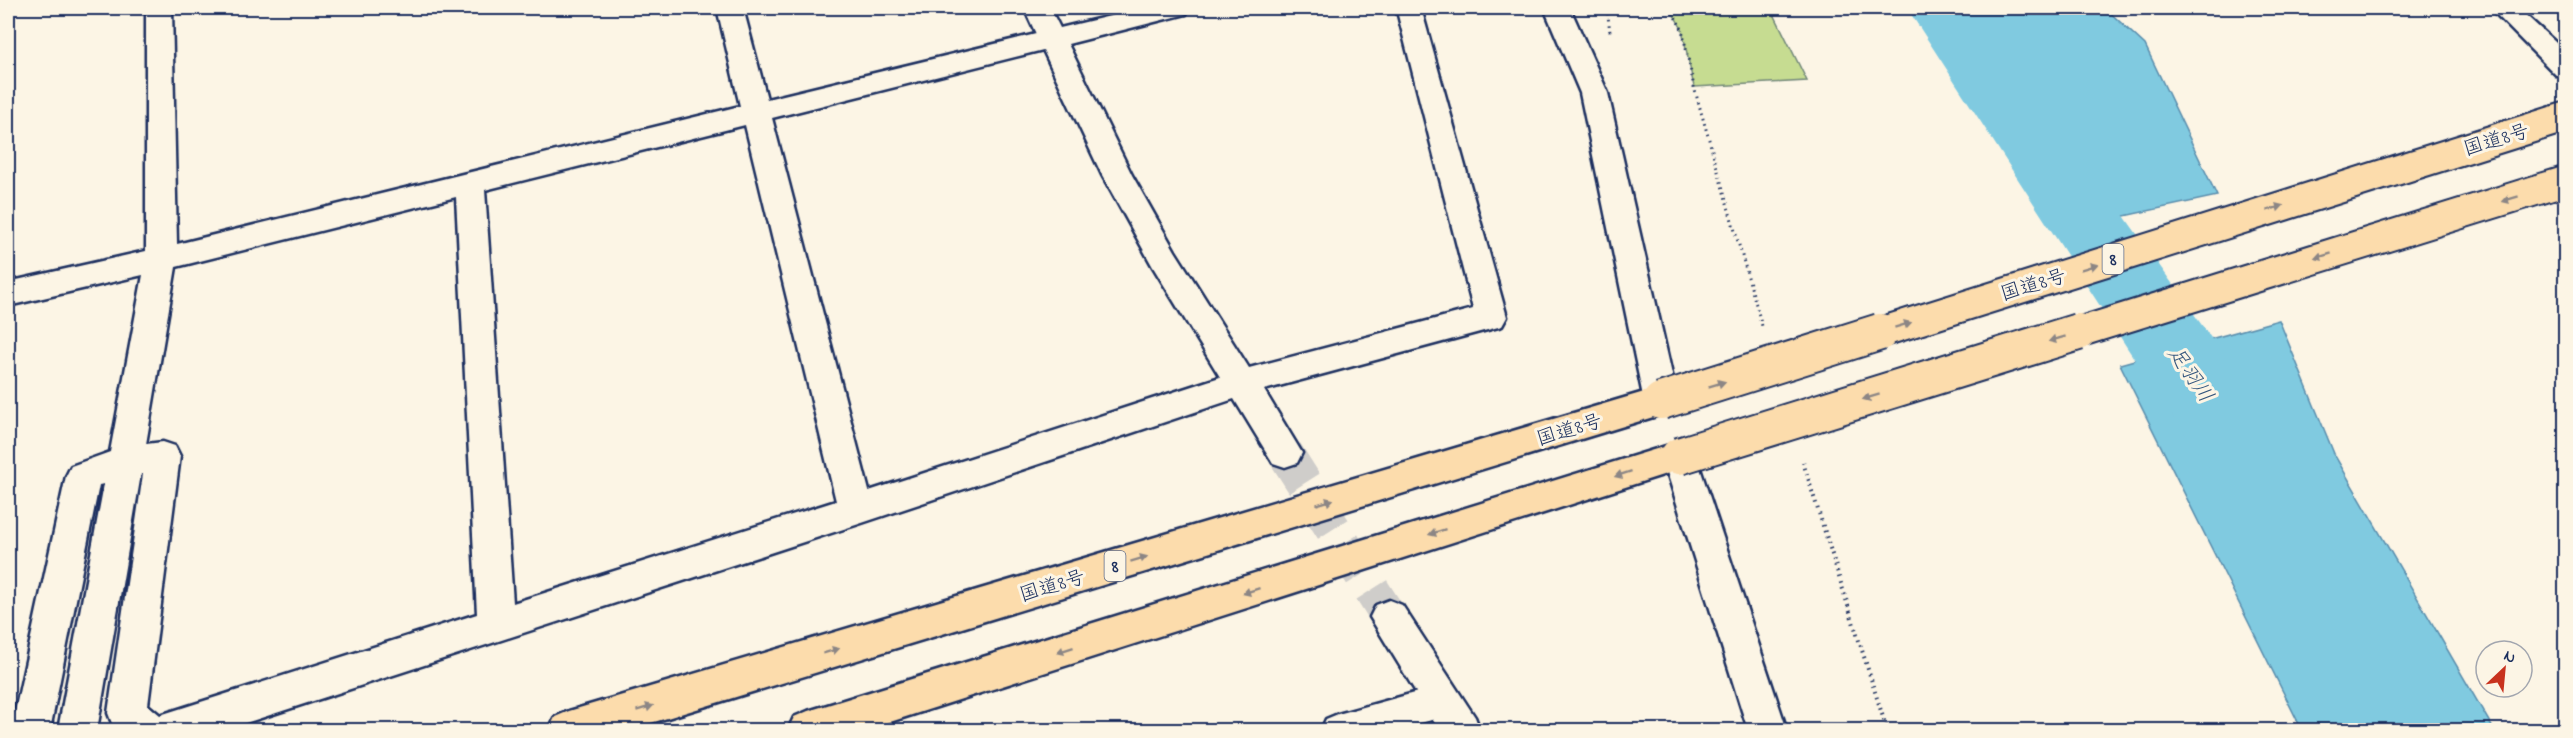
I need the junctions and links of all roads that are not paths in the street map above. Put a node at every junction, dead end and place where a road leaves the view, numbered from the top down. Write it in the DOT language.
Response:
graph roads {
  1 [pos="159,8"];
  2 [pos="729,8"];
  3 [pos="1037,8"];
  4 [pos="1177,8"];
  5 [pos="1406,8"];
  6 [pos="1557,8"];
  7 [pos="2503,8"];
  8 [pos="1052,38"];
  9 [pos="2565,68"];
  10 [pos="755,111"];
  11 [pos="2565,117"];
  12 [pos="2565,181"];
  13 [pos="470,182"];
  14 [pos="162,259"];
  15 [pos="8,294"];
  16 [pos="1242,383"];
  17 [pos="1661,401"];
  18 [pos="1285,453"];
  19 [pos="1679,456"];
  20 [pos="125,462"];
  21 [pos="856,510"];
  22 [pos="1389,617"];
  23 [pos="496,626"];
  24 [pos="1452,716"];
  25 [pos="30,730"];
  26 [pos="77,730"];
  27 [pos="149,730"];
  28 [pos="168,730"];
  29 [pos="569,730"];
  30 [pos="808,730"];
  31 [pos="1338,730"];
  32 [pos="1768,730"];
  1 -- 14 [label="street"];
  2 -- 10 [label="street"];
  3 -- 8 [label="street"];
  4 -- 8 [label="street"];
  5 -- 16 [label="street"];
  6 -- 17 [label="street"];
  7 -- 9 [label="street"];
  8 -- 10 [label="street"];
  8 -- 16 [label="street"];
  10 -- 13 [label="street"];
  10 -- 21 [label="street"];
  17 -- 11 [label="highway, 国道8号 / 8, one-way, bridge"];
  12 -- 19 [label="highway, one-way, bridge"];
  13 -- 14 [label="street"];
  13 -- 23 [label="street"];
  14 -- 15 [label="street"];
  14 -- 20 [label="street"];
  16 -- 18 [label="street"];
  16 -- 21 [label="street"];
  29 -- 17 [label="highway, 国道8号 / 8, one-way"];
  19 -- 30 [label="highway, one-way"];
  19 -- 32 [label="street"];
  20 -- 25 [label="street"];
  20 -- 26 [label="street"];
  20 -- 27 [label="street"];
  21 -- 23 [label="street"];
  22 -- 24 [label="street"];
  23 -- 28 [label="street"];
  24 -- 31 [label="lane"];
}
